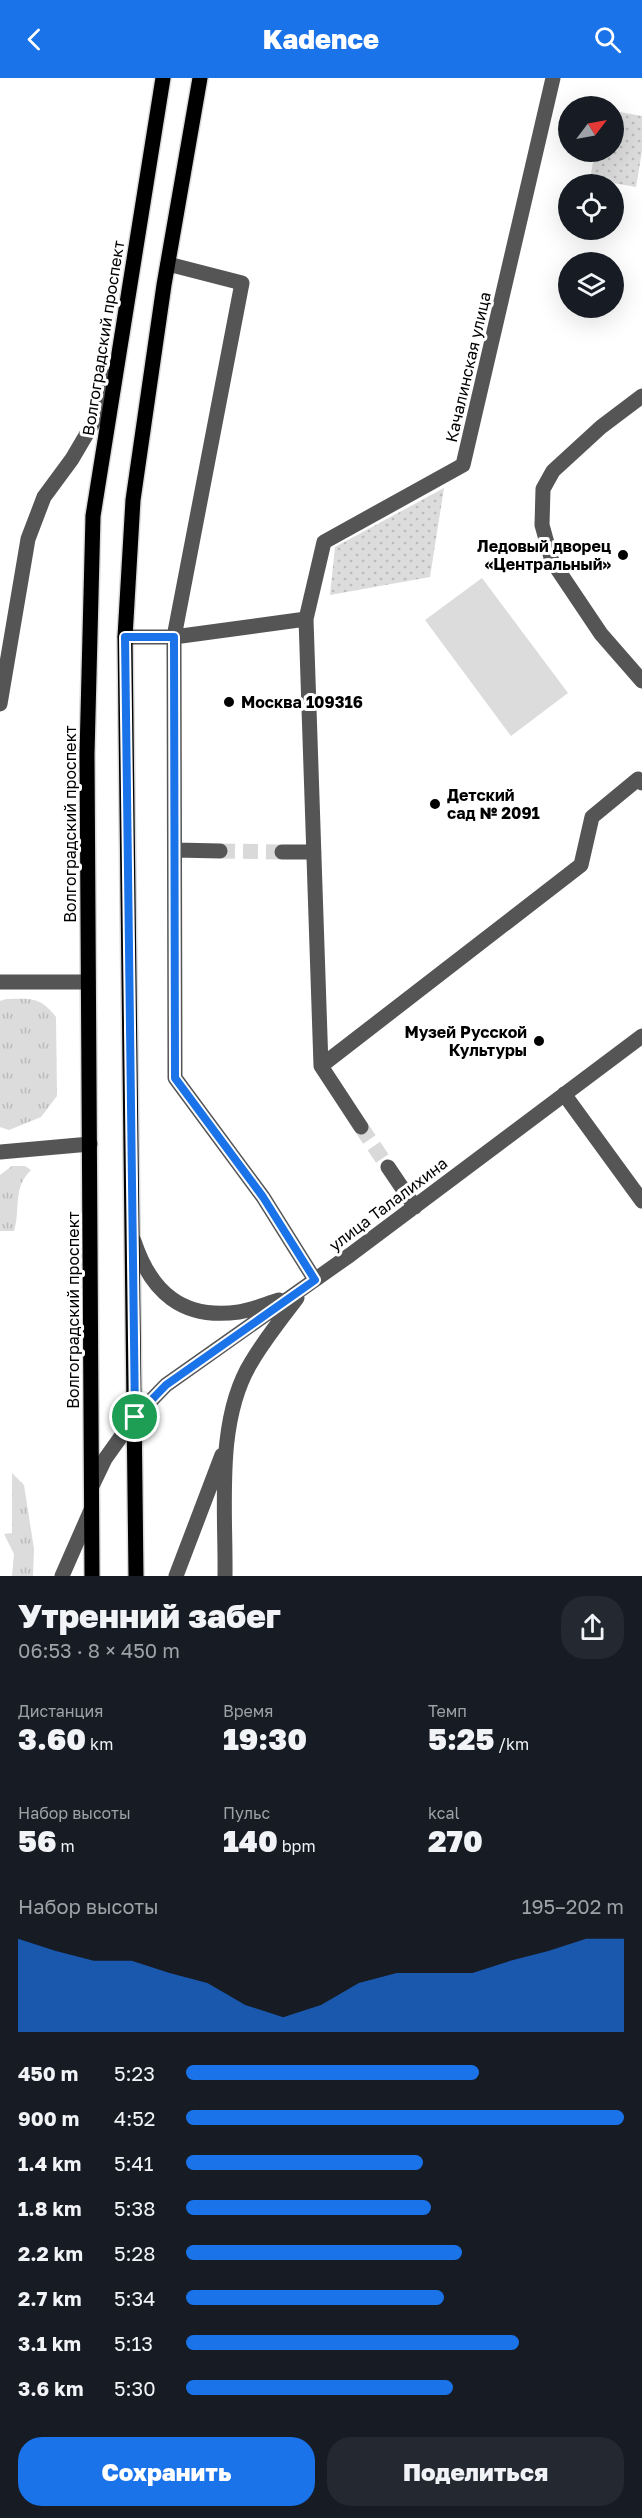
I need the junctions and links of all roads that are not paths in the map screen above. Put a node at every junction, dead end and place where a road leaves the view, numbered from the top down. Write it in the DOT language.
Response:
graph roads {
  1 [pos="162,78"];
  2 [pos="200,78"];
  3 [pos="553,78"];
  4 [pos="168,264"];
  5 [pos="116,367"];
  6 [pos="642,396"];
  7 [pos="306,618"];
  8 [pos="125,637"];
  9 [pos="174,637"];
  10 [pos="642,681"];
  11 [pos="0,704"];
  12 [pos="642,783"];
  13 [pos="176,850"];
  14 [pos="220,851"];
  15 [pos="282,852"];
  16 [pos="314,852"];
  17 [pos="0,982"];
  18 [pos="88,982"];
  19 [pos="642,1036"];
  20 [pos="321,1066"];
  21 [pos="564,1094"];
  22 [pos="361,1127"];
  23 [pos="90,1144"];
  24 [pos="0,1152"];
  25 [pos="388,1167"];
  26 [pos="642,1200"];
  27 [pos="415,1207"];
  28 [pos="132,1237"];
  29 [pos="310,1284"];
  30 [pos="291,1297"];
  31 [pos="135,1417"];
  32 [pos="226,1444"];
  33 [pos="92,1486"];
  34 [pos="91,1510"];
  35 [pos="62,1576"];
  36 [pos="92,1576"];
  37 [pos="136,1576"];
  38 [pos="176,1576"];
  39 [pos="225,1576"];
  1 -- 5 [label="main road, Волгоградский проспект"];
  2 -- 4 [label="main road"];
  3 -- 7 [label="street, Качалинская улица"];
  4 -- 8 [label="main road"];
  4 -- 9 [label="street"];
  5 -- 11 [label="street"];
  5 -- 18 [label="main road, Волгоградский проспект"];
  6 -- 10 [label="street"];
  7 -- 9 [label="street"];
  7 -- 16 [label="street, Качалинская улица"];
  8 -- 9 [label="street"];
  8 -- 28 [label="main road"];
  9 -- 13 [label="street"];
  12 -- 20 [label="street"];
  13 -- 14 [label="street"];
  13 -- 29 [label="street"];
  15 -- 16 [label="street"];
  16 -- 20 [label="street, Качалинская улица"];
  17 -- 18 [label="street"];
  18 -- 23 [label="main road, Волгоградский проспект"];
  19 -- 21 [label="street, улица Талалихина"];
  20 -- 22 [label="street"];
  21 -- 26 [label="street"];
  21 -- 27 [label="street, улица Талалихина"];
  23 -- 24 [label="street"];
  23 -- 33 [label="main road, Волгоградский проспект"];
  25 -- 27 [label="street"];
  27 -- 29 [label="street, улица Талалихина"];
  28 -- 30 [label="street"];
  28 -- 31 [label="main road"];
  29 -- 30 [label="street, улица Талалихина"];
  29 -- 32 [label="street"];
  30 -- 31 [label="street, улица Талалихина"];
  31 -- 33 [label="street, улица Талалихина"];
  31 -- 37 [label="main road"];
  32 -- 38 [label="street"];
  32 -- 39 [label="street"];
  33 -- 34 [label="main road, Волгоградский проспект"];
  34 -- 35 [label="street"];
  34 -- 36 [label="main road, Волгоградский проспект"];
}
